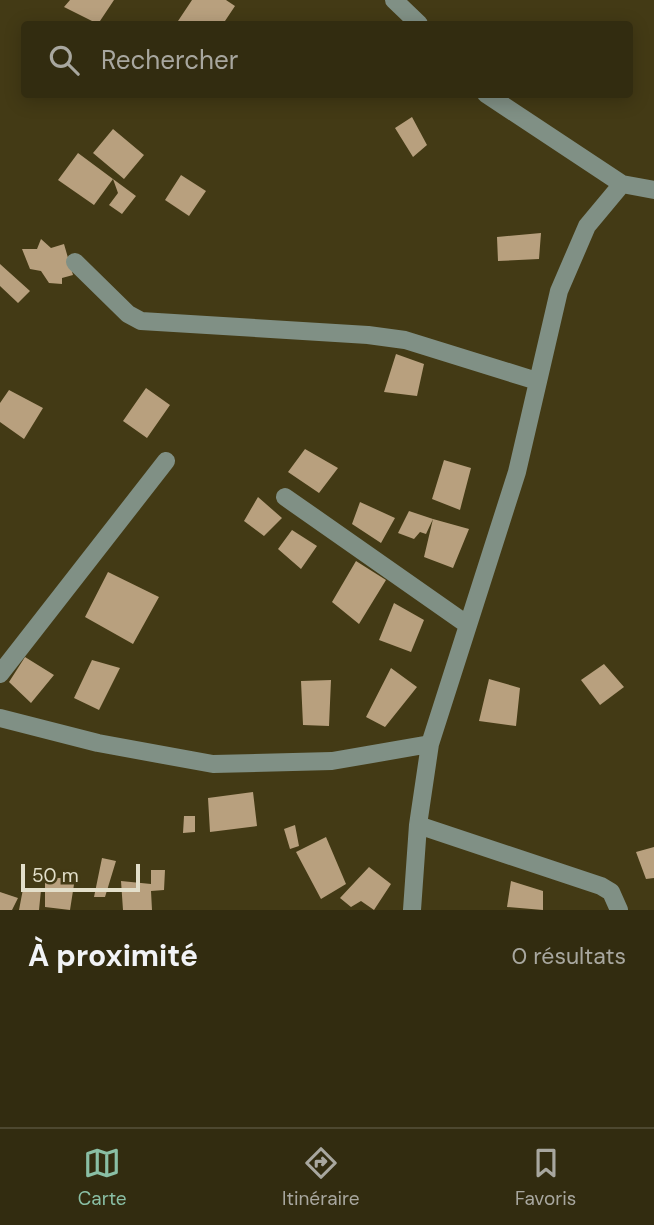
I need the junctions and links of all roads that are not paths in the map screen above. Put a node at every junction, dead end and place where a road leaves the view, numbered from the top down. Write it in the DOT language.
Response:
graph roads {
  1 [pos="394,0"];
  2 [pos="416,21"];
  3 [pos="492,98"];
  4 [pos="622,184"];
  5 [pos="654,190"];
  6 [pos="75,262"];
  7 [pos="537,381"];
  8 [pos="166,461"];
  9 [pos="285,497"];
  10 [pos="468,625"];
  11 [pos="0,674"];
  12 [pos="0,718"];
  13 [pos="430,744"];
  14 [pos="418,825"];
  15 [pos="412,910"];
  16 [pos="619,910"];
  1 -- 2 [label="street"];
  3 -- 4 [label="street"];
  4 -- 5 [label="street"];
  4 -- 7 [label="street"];
  6 -- 7 [label="street"];
  7 -- 10 [label="street"];
  8 -- 11 [label="street"];
  9 -- 10 [label="street"];
  10 -- 13 [label="street"];
  12 -- 13 [label="street"];
  13 -- 14 [label="street"];
  14 -- 15 [label="street"];
  14 -- 16 [label="street"];
}
